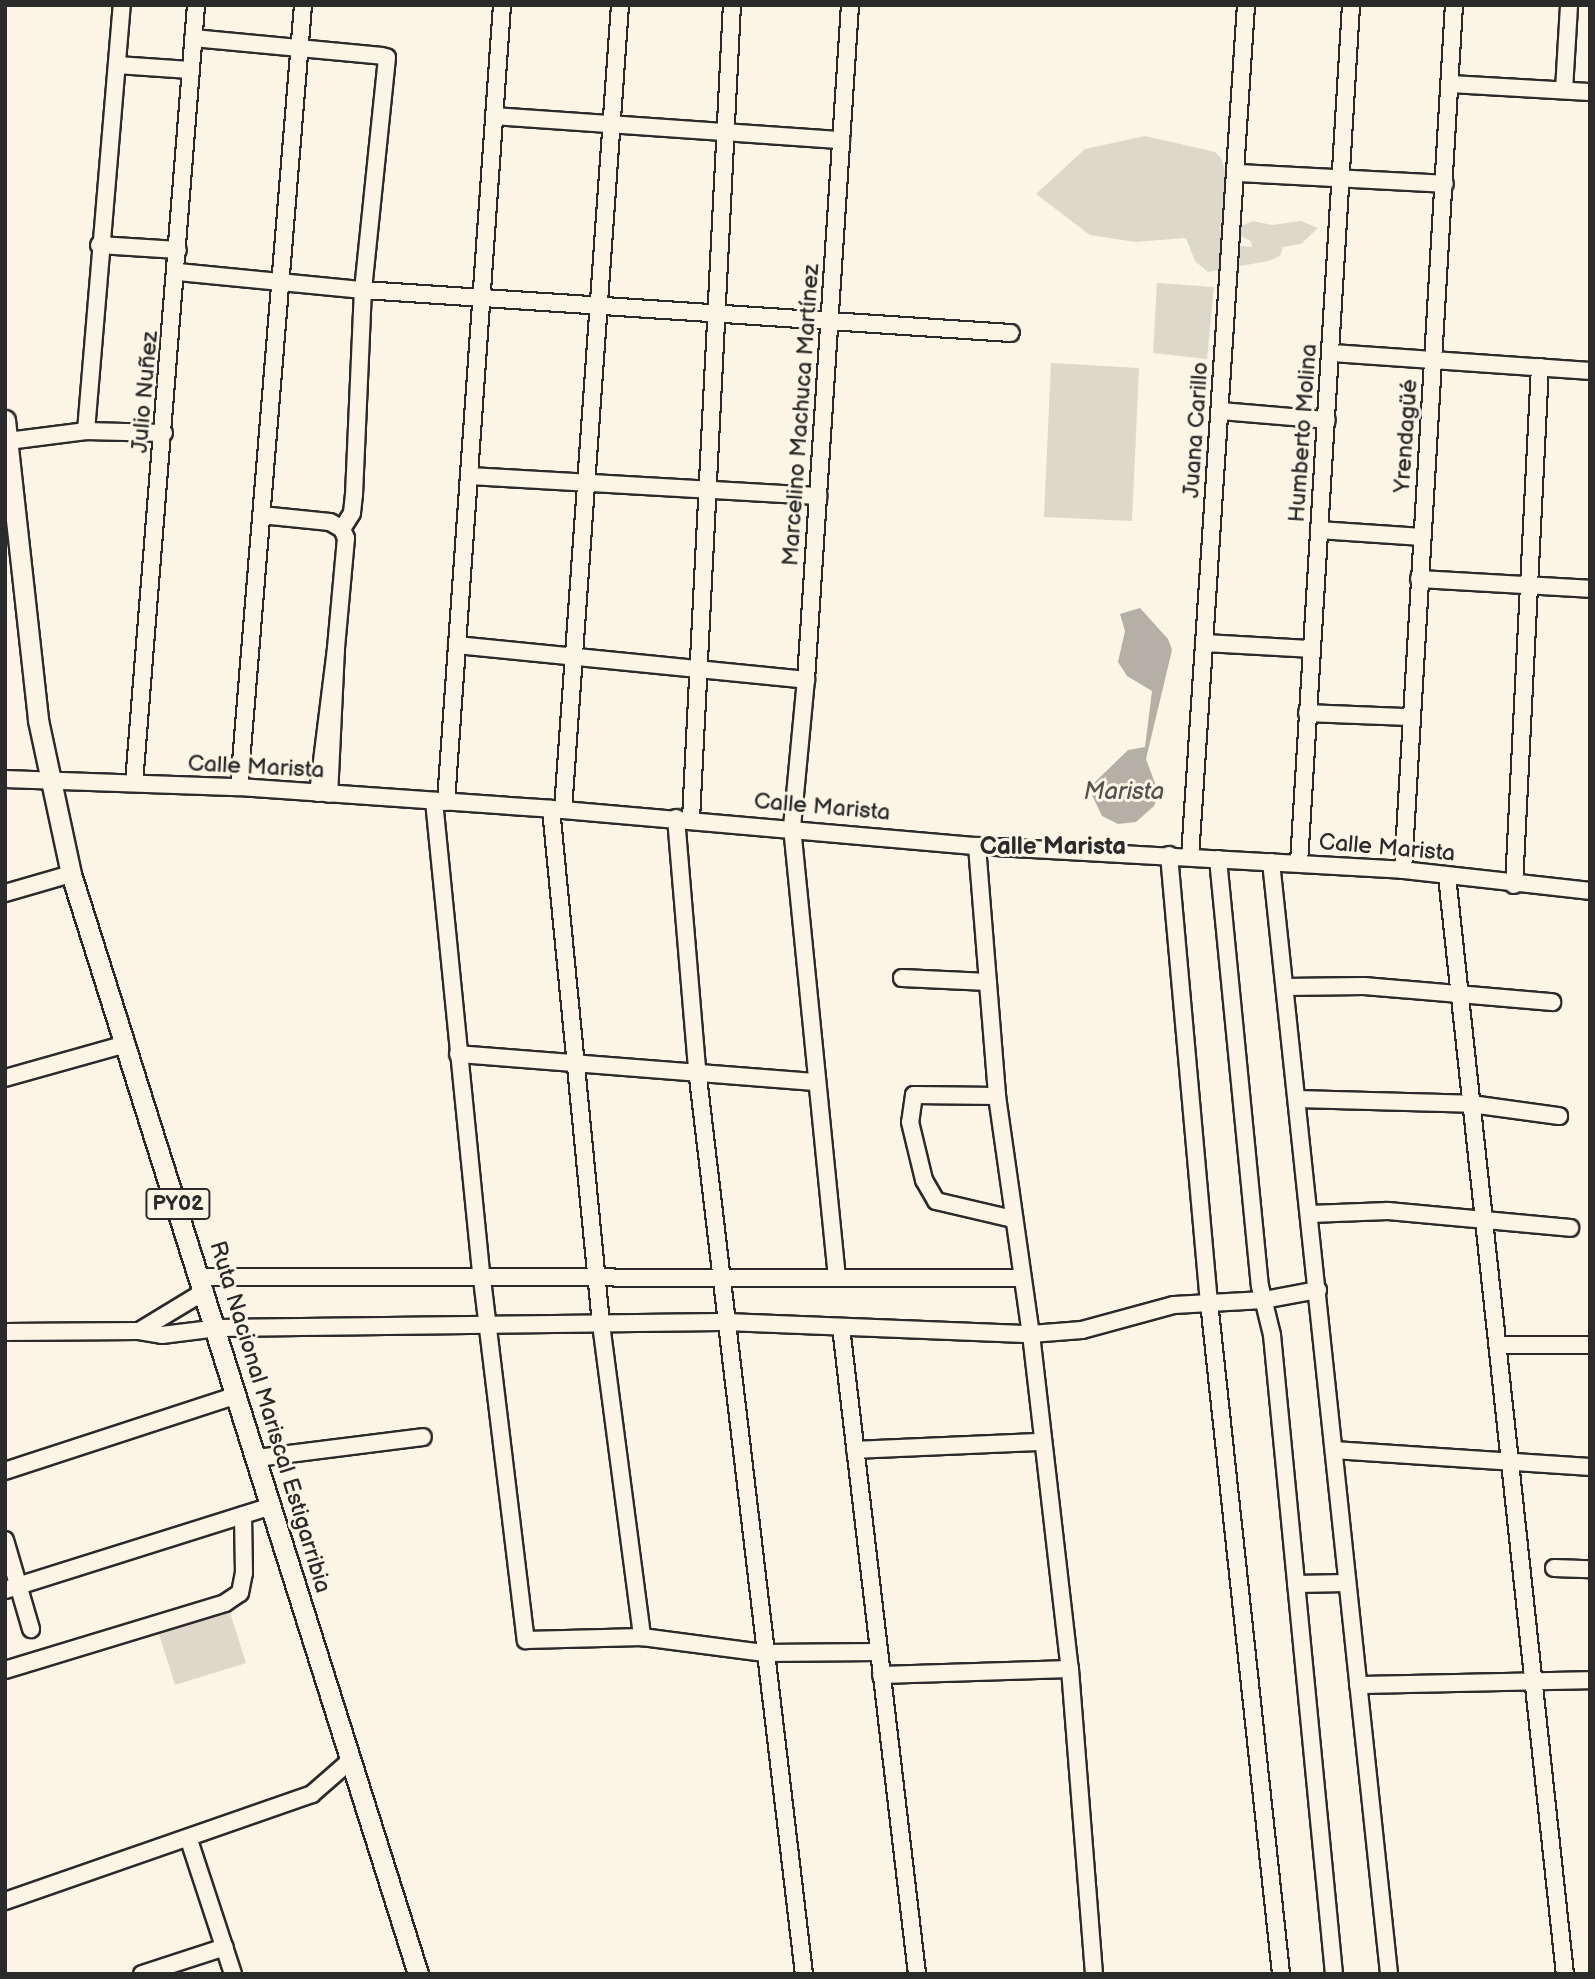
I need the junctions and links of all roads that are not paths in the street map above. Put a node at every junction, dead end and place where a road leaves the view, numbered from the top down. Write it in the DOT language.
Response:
graph roads {
  1 [pos="122,5"];
  2 [pos="196,5"];
  3 [pos="303,5"];
  4 [pos="502,5"];
  5 [pos="620,5"];
  6 [pos="732,5"];
  7 [pos="850,5"];
  8 [pos="1246,5"];
  9 [pos="1351,5"];
  10 [pos="1454,5"];
  11 [pos="1569,5"];
  12 [pos="193,38"];
  13 [pos="299,48"];
  14 [pos="117,65"];
  15 [pos="190,70"];
  16 [pos="1450,85"];
  17 [pos="1564,90"];
  18 [pos="1590,92"];
  19 [pos="494,116"];
  20 [pos="611,124"];
  21 [pos="725,132"];
  22 [pos="841,140"];
  23 [pos="1237,173"];
  24 [pos="1341,178"];
  25 [pos="1445,184"];
  26 [pos="99,245"];
  27 [pos="178,250"];
  28 [pos="178,272"];
  29 [pos="280,284"];
  30 [pos="363,290"];
  31 [pos="481,298"];
  32 [pos="597,305"];
  33 [pos="715,313"];
  34 [pos="831,320"];
  35 [pos="1011,333"];
  36 [pos="1333,352"];
  37 [pos="1435,357"];
  38 [pos="1540,367"];
  39 [pos="1590,371"];
  40 [pos="1220,411"];
  41 [pos="5,420"];
  42 [pos="1328,420"];
  43 [pos="86,431"];
  44 [pos="164,433"];
  45 [pos="8,441"];
  46 [pos="469,475"];
  47 [pos="584,482"];
  48 [pos="707,489"];
  49 [pos="818,496"];
  50 [pos="10,503"];
  51 [pos="261,516"];
  52 [pos="342,529"];
  53 [pos="1319,530"];
  54 [pos="1422,537"];
  55 [pos="1419,579"];
  56 [pos="1530,584"];
  57 [pos="1590,589"];
  58 [pos="1204,643"];
  59 [pos="457,645"];
  60 [pos="1310,649"];
  61 [pos="570,656"];
  62 [pos="697,669"];
  63 [pos="806,680"];
  64 [pos="1307,713"];
  65 [pos="1409,718"];
  66 [pos="5,779"];
  67 [pos="49,780"];
  68 [pos="134,783"];
  69 [pos="239,788"];
  70 [pos="323,793"];
  71 [pos="440,802"];
  72 [pos="557,810"];
  73 [pos="683,819"];
  74 [pos="792,827"];
  75 [pos="977,846"];
  76 [pos="1169,855"];
  77 [pos="1190,857"];
  78 [pos="1219,859"];
  79 [pos="1271,862"];
  80 [pos="1299,863"];
  81 [pos="1403,870"];
  82 [pos="71,874"];
  83 [pos="1447,876"];
  84 [pos="1514,885"];
  85 [pos="5,893"];
  86 [pos="1589,894"];
  87 [pos="902,978"];
  88 [pos="988,982"];
  89 [pos="1285,987"];
  90 [pos="1460,997"];
  91 [pos="1552,1002"];
  92 [pos="125,1044"];
  93 [pos="458,1054"];
  94 [pos="575,1060"];
  95 [pos="697,1069"];
  96 [pos="5,1078"];
  97 [pos="816,1082"];
  98 [pos="997,1096"];
  99 [pos="1297,1099"];
  100 [pos="1471,1104"];
  101 [pos="1559,1116"];
  102 [pos="1310,1214"];
  103 [pos="1013,1219"];
  104 [pos="1485,1220"];
  105 [pos="1570,1228"];
  106 [pos="597,1278"];
  107 [pos="723,1278"];
  108 [pos="837,1278"];
  109 [pos="1020,1278"];
  110 [pos="482,1279"];
  111 [pos="202,1284"];
  112 [pos="1318,1290"];
  113 [pos="1264,1300"];
  114 [pos="1209,1302"];
  115 [pos="726,1322"];
  116 [pos="490,1324"];
  117 [pos="601,1324"];
  118 [pos="841,1327"];
  119 [pos="218,1328"];
  120 [pos="139,1331"];
  121 [pos="5,1332"];
  122 [pos="1031,1334"];
  123 [pos="1499,1345"];
  124 [pos="1590,1345"];
  125 [pos="237,1395"];
  126 [pos="422,1437"];
  127 [pos="1041,1442"];
  128 [pos="855,1450"];
  129 [pos="1334,1450"];
  130 [pos="257,1458"];
  131 [pos="1512,1464"];
  132 [pos="1590,1467"];
  133 [pos="5,1471"];
  134 [pos="272,1506"];
  135 [pos="243,1515"];
  136 [pos="5,1540"];
  137 [pos="1554,1568"];
  138 [pos="1590,1569"];
  139 [pos="1347,1583"];
  140 [pos="1296,1584"];
  141 [pos="12,1588"];
  142 [pos="31,1629"];
  143 [pos="642,1637"];
  144 [pos="878,1652"];
  145 [pos="763,1653"];
  146 [pos="1070,1669"];
  147 [pos="5,1670"];
  148 [pos="881,1675"];
  149 [pos="1590,1680"];
  150 [pos="1535,1681"];
  151 [pos="1358,1685"];
  152 [pos="351,1760"];
  153 [pos="189,1840"];
  154 [pos="5,1901"];
  155 [pos="225,1947"];
  156 [pos="1094,1973"];
  157 [pos="142,1974"];
  158 [pos="233,1974"];
  159 [pos="418,1974"];
  160 [pos="804,1974"];
  161 [pos="917,1974"];
  162 [pos="1281,1974"];
  163 [pos="1334,1974"];
  164 [pos="1389,1974"];
  165 [pos="1565,1974"];
  1 -- 14 [label="street"];
  2 -- 12 [label="street, Julio Nuñez"];
  3 -- 13 [label="street"];
  4 -- 19 [label="street"];
  5 -- 20 [label="street"];
  6 -- 21 [label="street"];
  7 -- 22 [label="street, Marcelino Machuca Martínez"];
  8 -- 23 [label="street, Juana Carillo"];
  9 -- 24 [label="street, Humberto Molina"];
  10 -- 16 [label="street, Yrendagüé"];
  11 -- 17 [label="street"];
  12 -- 13 [label="street"];
  12 -- 15 [label="street, Julio Nuñez"];
  13 -- 29 [label="street"];
  13 -- 30 [label="street"];
  14 -- 15 [label="street"];
  14 -- 26 [label="street"];
  15 -- 27 [label="street, Julio Nuñez"];
  16 -- 17 [label="street"];
  16 -- 25 [label="street, Yrendagüé"];
  17 -- 18 [label="street"];
  19 -- 20 [label="street"];
  19 -- 31 [label="street"];
  20 -- 21 [label="street"];
  20 -- 32 [label="street"];
  21 -- 22 [label="street"];
  21 -- 33 [label="street"];
  22 -- 34 [label="street, Marcelino Machuca Martínez"];
  23 -- 24 [label="street"];
  23 -- 40 [label="street, Juana Carillo"];
  24 -- 25 [label="street"];
  24 -- 36 [label="street, Humberto Molina"];
  25 -- 37 [label="street, Yrendagüé"];
  26 -- 27 [label="street"];
  26 -- 43 [label="street"];
  27 -- 28 [label="street, Julio Nuñez"];
  28 -- 29 [label="street"];
  28 -- 44 [label="street, Julio Nuñez"];
  29 -- 30 [label="street"];
  29 -- 51 [label="street"];
  30 -- 31 [label="street"];
  30 -- 52 [label="street"];
  31 -- 32 [label="street"];
  31 -- 46 [label="street"];
  32 -- 33 [label="street"];
  32 -- 47 [label="street"];
  33 -- 34 [label="street"];
  33 -- 48 [label="street"];
  34 -- 35 [label="street"];
  34 -- 49 [label="street, Marcelino Machuca Martínez"];
  36 -- 37 [label="street"];
  36 -- 42 [label="street, Humberto Molina"];
  37 -- 38 [label="street"];
  37 -- 54 [label="street, Yrendagüé"];
  38 -- 39 [label="street"];
  38 -- 56 [label="street"];
  40 -- 42 [label="street"];
  40 -- 58 [label="street, Juana Carillo"];
  41 -- 45 [label="main road, Ruta Nacional Mariscal Estigarribia / PY02"];
  42 -- 53 [label="street, Humberto Molina"];
  43 -- 44 [label="street"];
  43 -- 45 [label="street"];
  44 -- 68 [label="street, Julio Nuñez"];
  45 -- 50 [label="main road, Ruta Nacional Mariscal Estigarribia / PY02"];
  46 -- 47 [label="street"];
  46 -- 59 [label="street"];
  47 -- 48 [label="street"];
  47 -- 61 [label="street"];
  48 -- 49 [label="street"];
  48 -- 62 [label="street"];
  49 -- 63 [label="street, Marcelino Machuca Martínez"];
  50 -- 67 [label="main road, Ruta Nacional Mariscal Estigarribia / PY02"];
  51 -- 52 [label="street"];
  51 -- 69 [label="street"];
  52 -- 70 [label="street"];
  53 -- 54 [label="street"];
  53 -- 60 [label="street, Humberto Molina"];
  54 -- 55 [label="street, Yrendagüé"];
  55 -- 56 [label="street"];
  55 -- 65 [label="street, Yrendagüé"];
  56 -- 57 [label="street"];
  56 -- 84 [label="street"];
  58 -- 60 [label="street"];
  58 -- 77 [label="street, Juana Carillo"];
  59 -- 61 [label="street"];
  59 -- 71 [label="street"];
  60 -- 64 [label="street, Humberto Molina"];
  61 -- 62 [label="street"];
  61 -- 72 [label="street"];
  62 -- 63 [label="street"];
  62 -- 73 [label="street"];
  63 -- 74 [label="street, Marcelino Machuca Martínez"];
  64 -- 65 [label="street"];
  64 -- 80 [label="street, Humberto Molina"];
  65 -- 81 [label="street, Yrendagüé"];
  66 -- 67 [label="street, Calle Marista"];
  67 -- 68 [label="street, Calle Marista"];
  67 -- 82 [label="main road, Ruta Nacional Mariscal Estigarribia / PY02"];
  68 -- 69 [label="street, Calle Marista"];
  69 -- 70 [label="street, Calle Marista"];
  70 -- 71 [label="street, Calle Marista"];
  71 -- 72 [label="street, Calle Marista"];
  71 -- 93 [label="street"];
  72 -- 73 [label="street, Calle Marista"];
  72 -- 94 [label="street"];
  73 -- 74 [label="street, Calle Marista"];
  73 -- 95 [label="street"];
  74 -- 75 [label="street, Calle Marista"];
  74 -- 97 [label="street, Marcelino Machuca Martínez"];
  75 -- 76 [label="street, Calle Marista"];
  75 -- 88 [label="street"];
  76 -- 77 [label="street, Calle Marista"];
  76 -- 114 [label="street"];
  77 -- 78 [label="street, Calle Marista"];
  78 -- 79 [label="street, Calle Marista"];
  78 -- 113 [label="street"];
  79 -- 80 [label="street, Calle Marista"];
  79 -- 89 [label="street"];
  80 -- 81 [label="street, Calle Marista"];
  81 -- 83 [label="street, Calle Marista"];
  82 -- 85 [label="street"];
  82 -- 92 [label="main road, Ruta Nacional Mariscal Estigarribia / PY02"];
  83 -- 84 [label="street, Calle Marista"];
  83 -- 90 [label="street"];
  84 -- 86 [label="street, Calle Marista"];
  87 -- 88 [label="street"];
  88 -- 98 [label="street"];
  89 -- 90 [label="street"];
  89 -- 99 [label="street"];
  90 -- 91 [label="street"];
  90 -- 100 [label="street"];
  92 -- 96 [label="street"];
  92 -- 111 [label="main road, Ruta Nacional Mariscal Estigarribia / PY02"];
  93 -- 94 [label="street"];
  93 -- 110 [label="street"];
  94 -- 95 [label="street"];
  94 -- 106 [label="street"];
  95 -- 97 [label="street"];
  95 -- 107 [label="street"];
  97 -- 108 [label="street, Marcelino Machuca Martínez"];
  98 -- 103 [label="street"];
  98 -- 103 [label="street"];
  99 -- 100 [label="street"];
  99 -- 102 [label="street"];
  100 -- 101 [label="street"];
  100 -- 104 [label="street"];
  102 -- 104 [label="street"];
  102 -- 112 [label="street"];
  103 -- 109 [label="street"];
  104 -- 105 [label="street"];
  104 -- 123 [label="street"];
  106 -- 107 [label="street"];
  106 -- 110 [label="street"];
  106 -- 117 [label="street"];
  107 -- 108 [label="street"];
  107 -- 115 [label="street"];
  108 -- 109 [label="street"];
  109 -- 122 [label="street"];
  110 -- 111 [label="street"];
  110 -- 116 [label="street"];
  111 -- 119 [label="main road, Ruta Nacional Mariscal Estigarribia / PY02"];
  111 -- 120 [label="street"];
  112 -- 113 [label="street"];
  112 -- 129 [label="street"];
  113 -- 114 [label="street"];
  113 -- 140 [label="street"];
  114 -- 122 [label="street"];
  114 -- 162 [label="street"];
  115 -- 117 [label="street"];
  115 -- 118 [label="street"];
  115 -- 145 [label="street"];
  116 -- 117 [label="street"];
  116 -- 119 [label="street"];
  116 -- 143 [label="street"];
  117 -- 143 [label="street"];
  118 -- 122 [label="street"];
  118 -- 128 [label="street"];
  119 -- 120 [label="street"];
  119 -- 125 [label="main road, Ruta Nacional Mariscal Estigarribia / PY02"];
  120 -- 121 [label="street"];
  122 -- 127 [label="street"];
  123 -- 124 [label="street"];
  123 -- 131 [label="street"];
  125 -- 130 [label="main road, Ruta Nacional Mariscal Estigarribia / PY02"];
  125 -- 133 [label="street"];
  126 -- 130 [label="street"];
  127 -- 128 [label="street"];
  127 -- 146 [label="street"];
  128 -- 144 [label="street"];
  129 -- 131 [label="street"];
  129 -- 139 [label="street"];
  130 -- 134 [label="main road, Ruta Nacional Mariscal Estigarribia / PY02"];
  131 -- 132 [label="street"];
  131 -- 150 [label="street"];
  134 -- 135 [label="street"];
  134 -- 152 [label="main road, Ruta Nacional Mariscal Estigarribia / PY02"];
  135 -- 141 [label="street"];
  135 -- 147 [label="street"];
  136 -- 141 [label="street"];
  137 -- 138 [label="street"];
  139 -- 140 [label="street"];
  139 -- 151 [label="street"];
  140 -- 163 [label="street"];
  141 -- 142 [label="street"];
  143 -- 145 [label="street"];
  144 -- 145 [label="street"];
  144 -- 148 [label="street"];
  145 -- 160 [label="street"];
  146 -- 148 [label="street"];
  146 -- 156 [label="street"];
  148 -- 161 [label="street"];
  149 -- 150 [label="street"];
  150 -- 151 [label="street"];
  150 -- 165 [label="street"];
  151 -- 164 [label="street"];
  152 -- 153 [label="street"];
  152 -- 159 [label="main road, Ruta Nacional Mariscal Estigarribia / PY02"];
  153 -- 154 [label="street"];
  153 -- 155 [label="street"];
  155 -- 157 [label="street"];
  155 -- 158 [label="street"];
}
